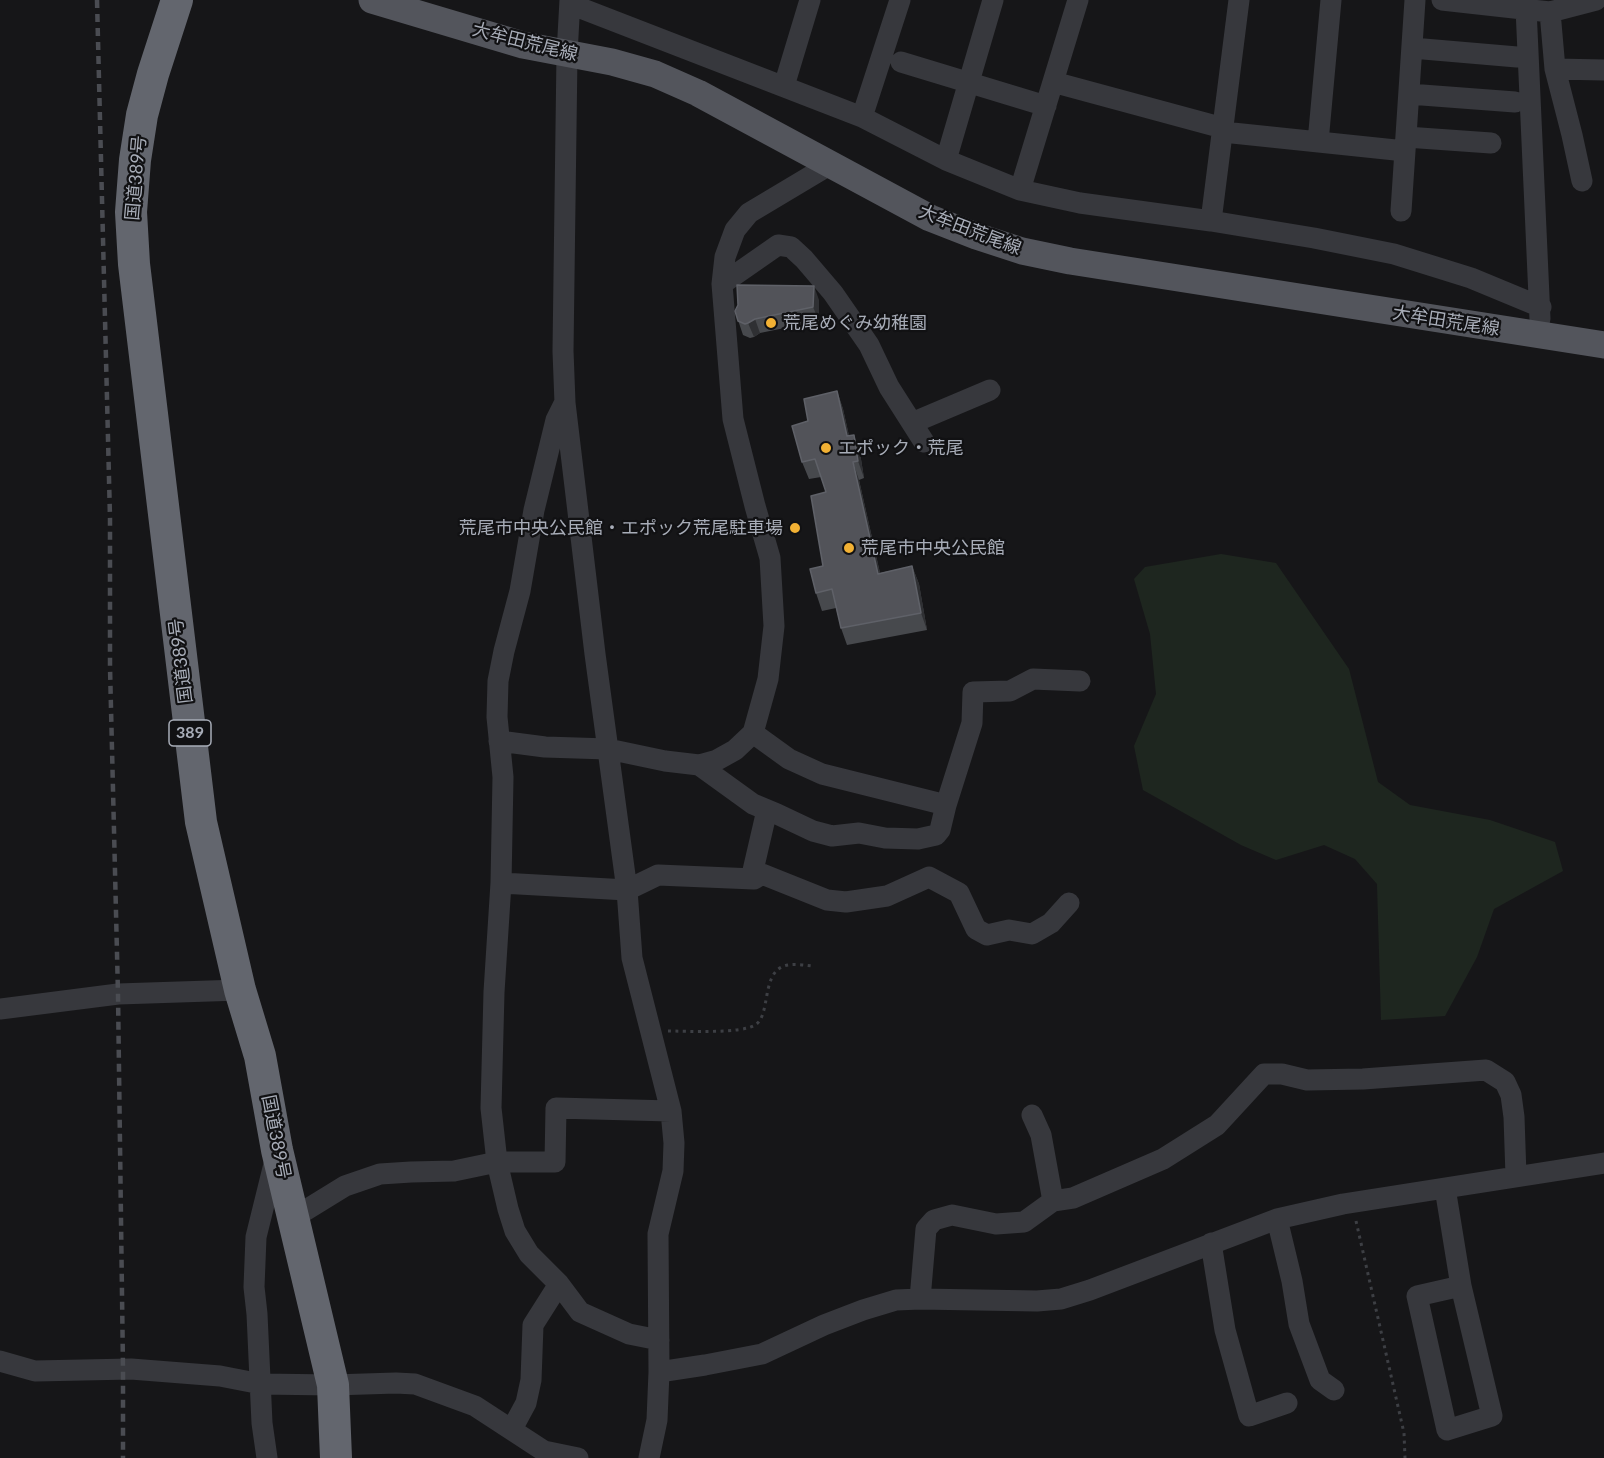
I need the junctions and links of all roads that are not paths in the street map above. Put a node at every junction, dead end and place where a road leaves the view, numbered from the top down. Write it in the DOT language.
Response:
graph roads {
  1 [pos="177,0"];
  2 [pos="372,0"];
  3 [pos="810,0"];
  4 [pos="900,0"];
  5 [pos="993,0"];
  6 [pos="1078,0"];
  7 [pos="1239,0"];
  8 [pos="1331,0"];
  9 [pos="1415,0"];
  10 [pos="1442,0"];
  11 [pos="1596,0"];
  12 [pos="570,2"];
  13 [pos="1526,8"];
  14 [pos="1550,12"];
  15 [pos="1412,48"];
  16 [pos="567,54"];
  17 [pos="1517,57"];
  18 [pos="901,62"];
  19 [pos="1555,69"];
  20 [pos="1604,70"];
  21 [pos="969,82"];
  22 [pos="1053,82"];
  23 [pos="784,86"];
  24 [pos="1409,94"];
  25 [pos="1515,102"];
  26 [pos="1046,106"];
  27 [pos="862,117"];
  28 [pos="1223,130"];
  29 [pos="1318,142"];
  30 [pos="1491,143"];
  31 [pos="1405,144"];
  32 [pos="946,160"];
  33 [pos="831,164"];
  34 [pos="1582,181"];
  35 [pos="1020,190"];
  36 [pos="1401,211"];
  37 [pos="1211,221"];
  38 [pos="722,284"];
  39 [pos="1541,306"];
  40 [pos="1540,336"];
  41 [pos="1604,345"];
  42 [pos="990,390"];
  43 [pos="565,403"];
  44 [pos="912,423"];
  45 [pos="924,442"];
  46 [pos="1080,681"];
  47 [pos="753,733"];
  48 [pos="499,741"];
  49 [pos="608,749"];
  50 [pos="699,765"];
  51 [pos="946,806"];
  52 [pos="767,810"];
  53 [pos="751,879"];
  54 [pos="501,883"];
  55 [pos="627,890"];
  56 [pos="1069,903"];
  57 [pos="240,990"];
  58 [pos="0,1009"];
  59 [pos="671,1111"];
  60 [pos="1032,1115"];
  61 [pos="277,1150"];
  62 [pos="497,1162"];
  63 [pos="1604,1163"];
  64 [pos="1516,1176"];
  65 [pos="1445,1188"];
  66 [pos="1053,1201"];
  67 [pos="293,1218"];
  68 [pos="1277,1219"];
  69 [pos="1211,1244"];
  70 [pos="559,1284"];
  71 [pos="1461,1286"];
  72 [pos="920,1299"];
  73 [pos="660,1340"];
  74 [pos="0,1361"];
  75 [pos="659,1372"];
  76 [pos="261,1384"];
  77 [pos="333,1385"];
  78 [pos="1334,1389"];
  79 [pos="1287,1402"];
  80 [pos="512,1429"];
  81 [pos="267,1458"];
  82 [pos="336,1458"];
  83 [pos="578,1458"];
  84 [pos="649,1458"];
  1 -- 57 [label="highway, 国道389号 / 389"];
  2 -- 16 [label="main road, 大牟田荒尾線"];
  3 -- 23 [label="street"];
  4 -- 27 [label="street"];
  5 -- 21 [label="street"];
  6 -- 22 [label="street"];
  7 -- 28 [label="street"];
  8 -- 29 [label="street"];
  9 -- 15 [label="street"];
  10 -- 13 [label="street"];
  11 -- 14 [label="street"];
  12 -- 16 [label="street"];
  12 -- 23 [label="street"];
  13 -- 14 [label="street"];
  13 -- 39 [label="street"];
  14 -- 19 [label="street"];
  15 -- 17 [label="street"];
  15 -- 24 [label="street"];
  16 -- 33 [label="main road, 大牟田荒尾線"];
  16 -- 43 [label="street"];
  18 -- 21 [label="street"];
  19 -- 20 [label="street"];
  19 -- 34 [label="street"];
  21 -- 26 [label="street"];
  21 -- 32 [label="street"];
  22 -- 26 [label="street"];
  22 -- 28 [label="street"];
  23 -- 27 [label="street"];
  24 -- 25 [label="street"];
  24 -- 31 [label="street"];
  26 -- 35 [label="street"];
  27 -- 32 [label="street"];
  28 -- 29 [label="street"];
  28 -- 37 [label="street"];
  29 -- 31 [label="street"];
  30 -- 31 [label="street"];
  31 -- 36 [label="street"];
  32 -- 35 [label="street"];
  33 -- 38 [label="street"];
  33 -- 40 [label="main road, 大牟田荒尾線"];
  35 -- 37 [label="street"];
  37 -- 39 [label="street"];
  38 -- 44 [label="street"];
  38 -- 47 [label="street"];
  39 -- 40 [label="street"];
  40 -- 41 [label="main road, 大牟田荒尾線"];
  42 -- 44 [label="street"];
  43 -- 48 [label="street"];
  43 -- 49 [label="street"];
  44 -- 45 [label="street"];
  46 -- 51 [label="street"];
  47 -- 50 [label="street"];
  47 -- 51 [label="street"];
  48 -- 49 [label="street"];
  48 -- 54 [label="street"];
  49 -- 50 [label="street"];
  49 -- 55 [label="street"];
  50 -- 52 [label="street"];
  51 -- 52 [label="street"];
  52 -- 53 [label="street"];
  53 -- 55 [label="street"];
  53 -- 56 [label="street"];
  54 -- 55 [label="street"];
  54 -- 62 [label="street"];
  55 -- 59 [label="street"];
  57 -- 58 [label="street"];
  57 -- 61 [label="highway, 国道389号 / 389"];
  59 -- 62 [label="street"];
  59 -- 73 [label="street"];
  60 -- 66 [label="street"];
  61 -- 67 [label="highway, 国道389号 / 389"];
  61 -- 76 [label="street"];
  62 -- 67 [label="street"];
  62 -- 70 [label="street"];
  63 -- 64 [label="street"];
  64 -- 65 [label="street"];
  64 -- 66 [label="street"];
  65 -- 68 [label="street"];
  65 -- 71 [label="street"];
  66 -- 72 [label="street"];
  67 -- 77 [label="highway, 国道389号 / 389"];
  68 -- 69 [label="street"];
  68 -- 78 [label="street"];
  69 -- 72 [label="street"];
  69 -- 79 [label="street"];
  70 -- 73 [label="street"];
  70 -- 80 [label="street"];
  71 -- 71 [label="street"];
  72 -- 75 [label="street"];
  73 -- 75 [label="street"];
  74 -- 76 [label="street"];
  75 -- 84 [label="street"];
  76 -- 77 [label="street"];
  76 -- 81 [label="street"];
  77 -- 80 [label="street"];
  77 -- 82 [label="highway, 国道389号 / 389"];
  80 -- 83 [label="street"];
}
